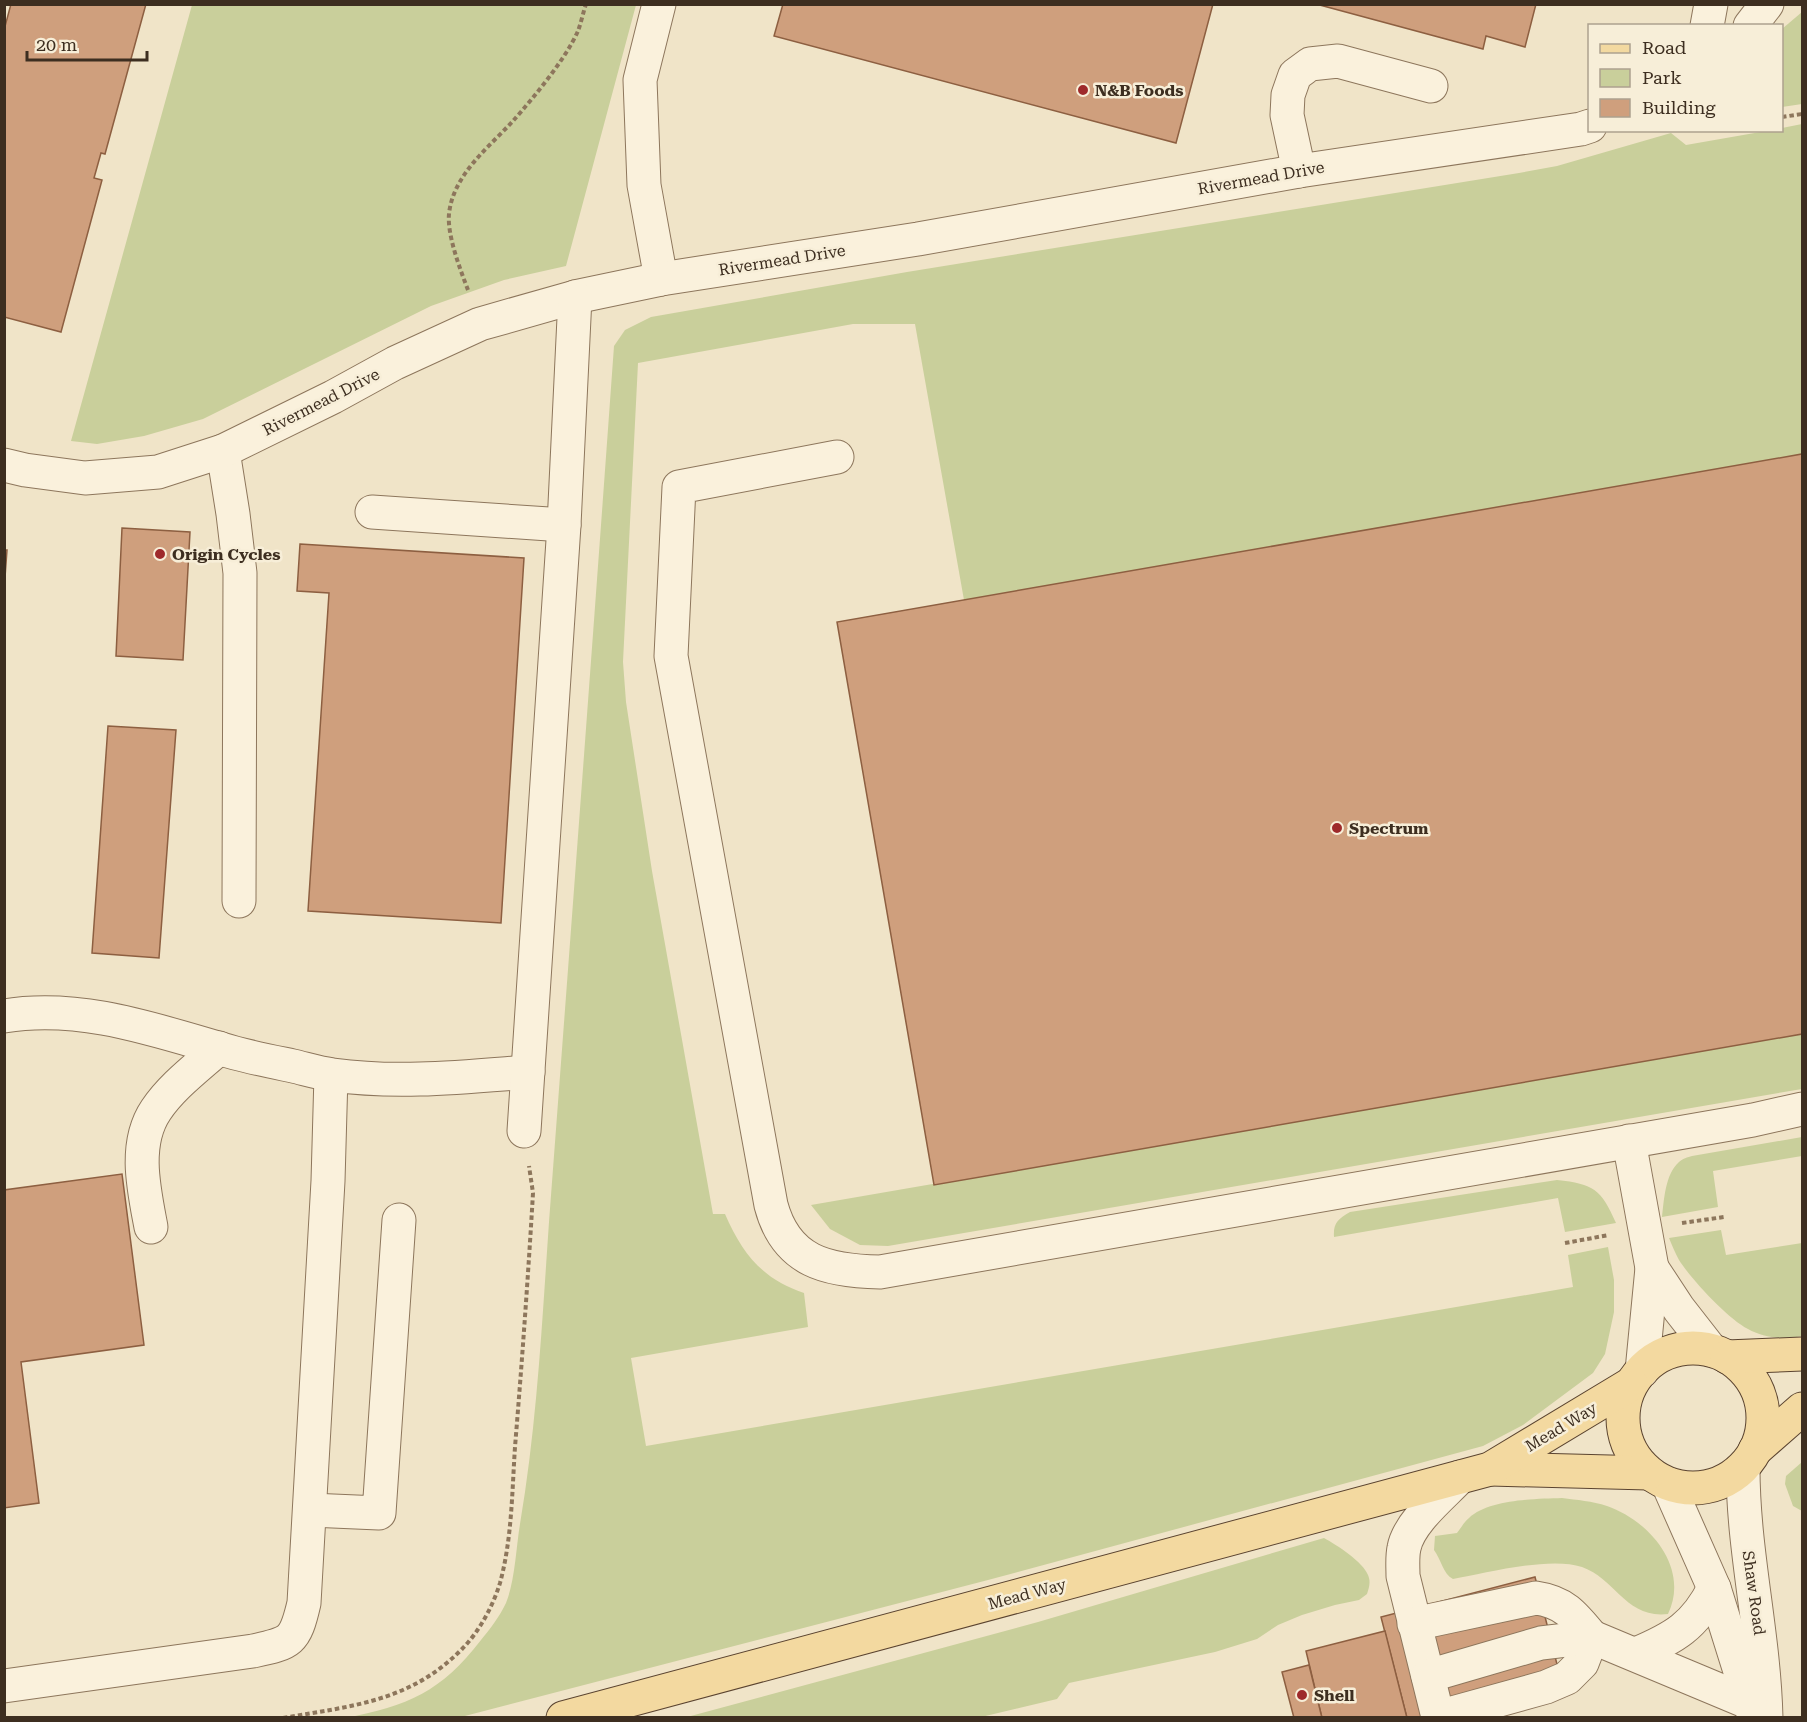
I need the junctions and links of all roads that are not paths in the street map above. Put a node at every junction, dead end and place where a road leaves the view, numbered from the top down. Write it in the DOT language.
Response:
graph roads {
  1 [pos="659,4"];
  2 [pos="1711,4"];
  3 [pos="1767,4"];
  4 [pos="1707,24"];
  5 [pos="1752,24"];
  6 [pos="1431,86"];
  7 [pos="1588,126"];
  8 [pos="1299,171"];
  9 [pos="661,279"];
  10 [pos="575,297"];
  11 [pos="223,451"];
  12 [pos="837,457"];
  13 [pos="4,465"];
  14 [pos="372,512"];
  15 [pos="564,525"];
  16 [pos="239,901"];
  17 [pos="4,1016"];
  18 [pos="219,1048"];
  19 [pos="528,1072"];
  20 [pos="331,1075"];
  21 [pos="1803,1108"];
  22 [pos="524,1131"];
  23 [pos="1629,1141"];
  24 [pos="399,1220"];
  25 [pos="151,1227"];
  26 [pos="1652,1268"];
  27 [pos="1719,1354"];
  28 [pos="1803,1354"];
  29 [pos="1637,1378"];
  30 [pos="1803,1409"];
  31 [pos="1749,1459"];
  32 [pos="1475,1473"];
  33 [pos="1658,1478"];
  34 [pos="310,1510"];
  35 [pos="1714,1588"];
  36 [pos="1411,1609"];
  37 [pos="1592,1637"];
  38 [pos="1636,1654"];
  39 [pos="1428,1676"];
  40 [pos="4,1686"];
  41 [pos="1757,1712"];
  42 [pos="564,1718"];
  1 -- 9 [label="street"];
  2 -- 4 [label="street"];
  3 -- 5 [label="street"];
  6 -- 8 [label="street"];
  7 -- 8 [label="street, Rivermead Drive"];
  8 -- 9 [label="street, Rivermead Drive"];
  9 -- 10 [label="street, Rivermead Drive"];
  10 -- 11 [label="street, Rivermead Drive"];
  10 -- 15 [label="street"];
  11 -- 13 [label="street, Rivermead Drive"];
  11 -- 16 [label="street"];
  12 -- 23 [label="street"];
  14 -- 15 [label="street"];
  15 -- 19 [label="street"];
  17 -- 18 [label="street"];
  18 -- 20 [label="street"];
  18 -- 25 [label="street"];
  19 -- 20 [label="street"];
  19 -- 22 [label="street"];
  20 -- 34 [label="street"];
  21 -- 23 [label="street"];
  23 -- 26 [label="street"];
  24 -- 34 [label="street"];
  26 -- 27 [label="street"];
  26 -- 29 [label="street"];
  27 -- 28 [label="main road"];
  27 -- 29 [label="main road"];
  27 -- 31 [label="main road"];
  29 -- 32 [label="main road, Mead Way"];
  29 -- 33 [label="main road"];
  30 -- 31 [label="main road"];
  31 -- 33 [label="main road"];
  31 -- 41 [label="street, Shaw Road"];
  32 -- 33 [label="main road, Mead Way"];
  32 -- 36 [label="street"];
  32 -- 42 [label="main road, Mead Way"];
  33 -- 35 [label="street, Shaw Road"];
  34 -- 40 [label="street"];
  35 -- 38 [label="street"];
  35 -- 41 [label="street, Shaw Road"];
  36 -- 37 [label="street"];
  36 -- 39 [label="street"];
  37 -- 38 [label="street"];
  37 -- 39 [label="street"];
  37 -- 39 [label="street"];
  38 -- 41 [label="street"];
}
